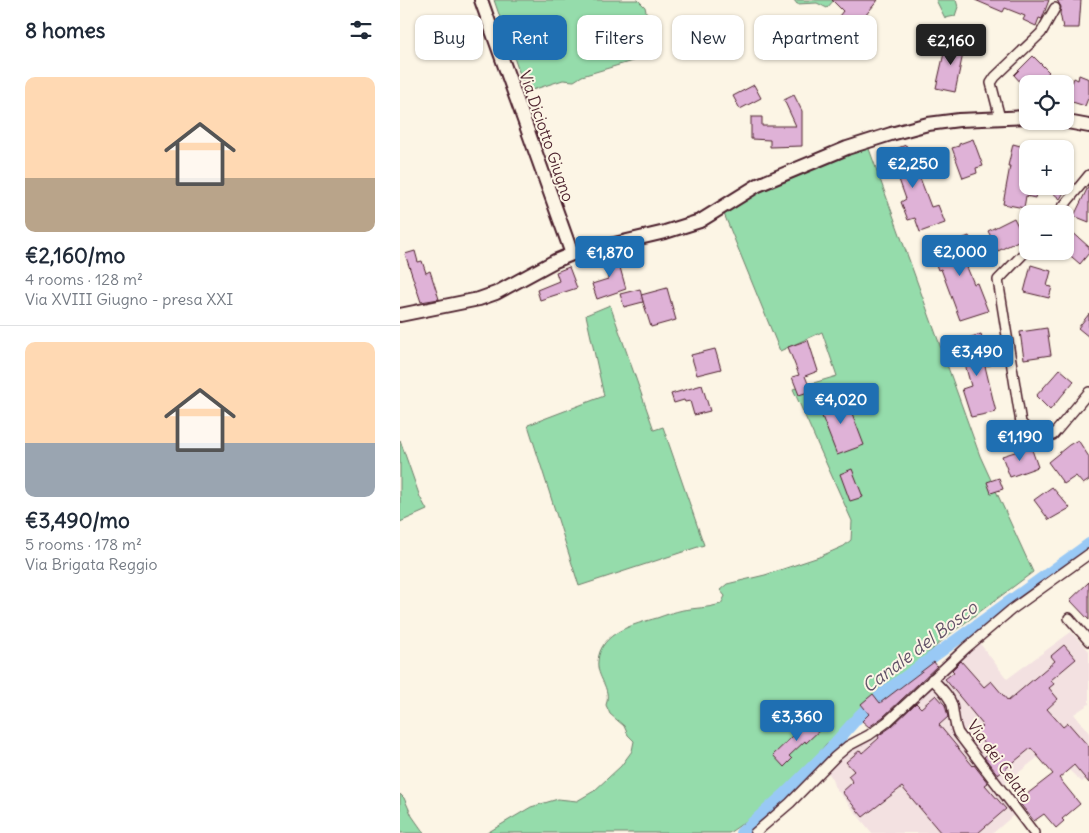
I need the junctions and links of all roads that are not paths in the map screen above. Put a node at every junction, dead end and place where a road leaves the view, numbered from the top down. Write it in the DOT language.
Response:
graph roads {
  1 [pos="481,0"];
  2 [pos="1054,8"];
  3 [pos="1019,117"];
  4 [pos="1000,118"];
  5 [pos="1074,123"];
  6 [pos="1089,126"];
  7 [pos="1089,174"];
  8 [pos="1064,205"];
  9 [pos="572,254"];
  10 [pos="1019,258"];
  11 [pos="400,315"];
  12 [pos="1089,392"];
  13 [pos="1089,554"];
  14 [pos="1069,618"];
  15 [pos="1089,640"];
  16 [pos="932,679"];
  17 [pos="754,833"];
  18 [pos="1034,833"];
  1 -- 9 [label="main road, Via Diciotto Giugno"];
  2 -- 4 [label="street"];
  3 -- 4 [label="main road"];
  4 -- 9 [label="main road"];
  5 -- 6 [label="main road"];
  7 -- 8 [label="street"];
  9 -- 11 [label="main road"];
  10 -- 12 [label="street"];
  13 -- 16 [label="street"];
  14 -- 15 [label="street"];
  16 -- 17 [label="street"];
  16 -- 18 [label="street, Via dei Celato"];
}
